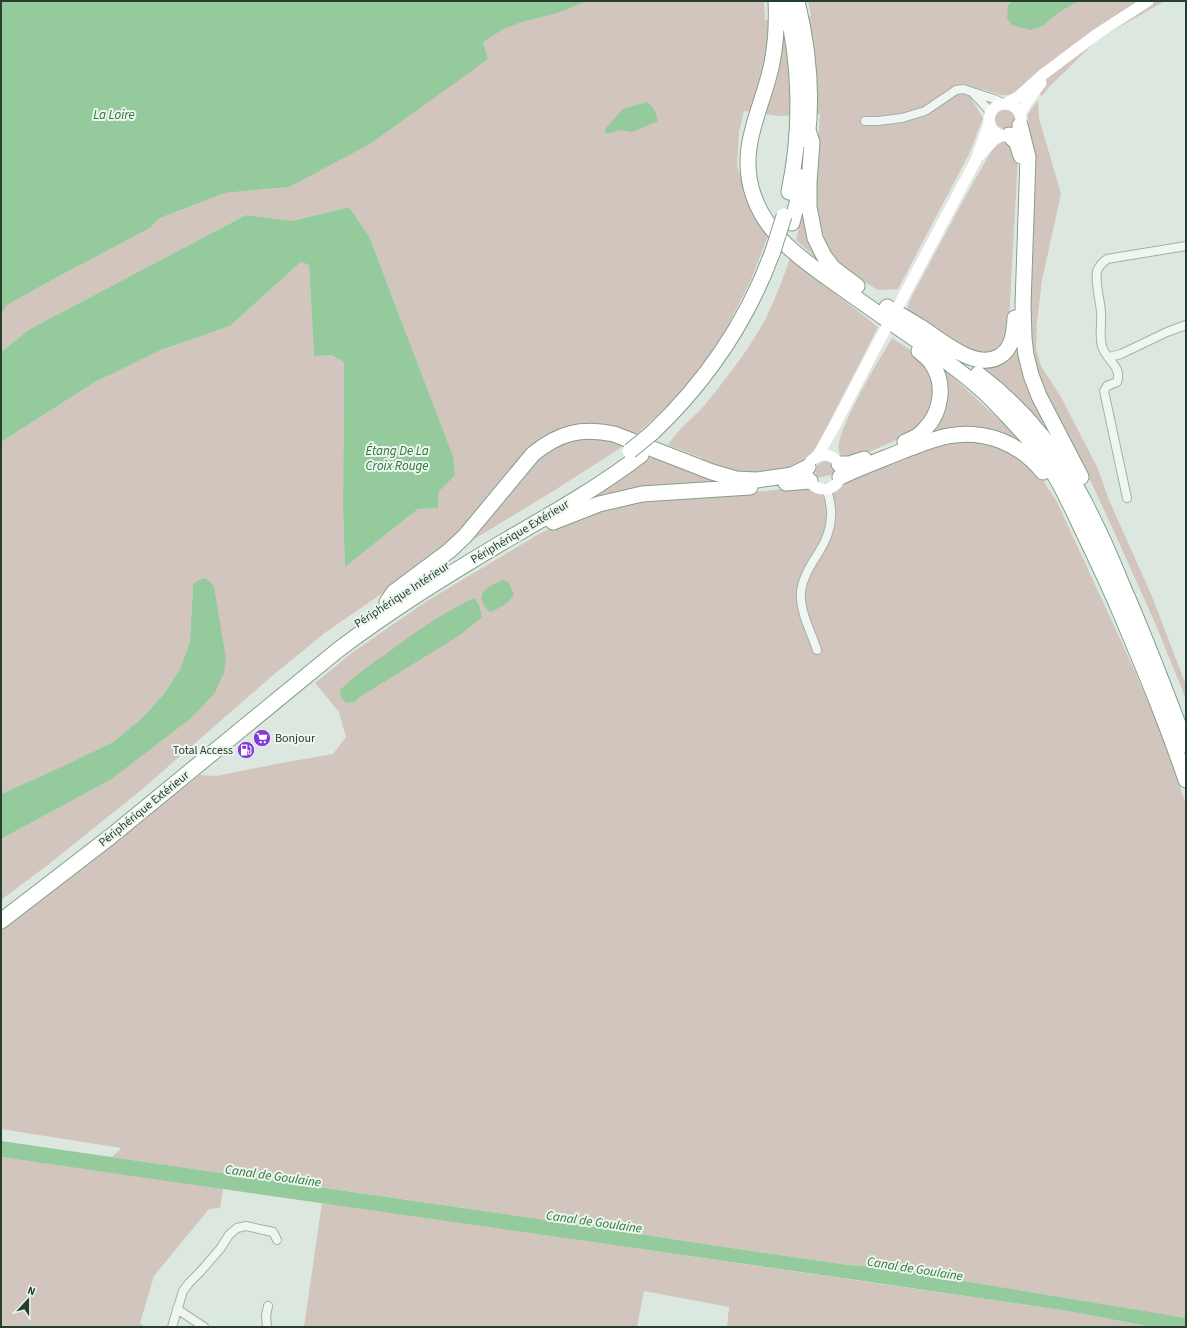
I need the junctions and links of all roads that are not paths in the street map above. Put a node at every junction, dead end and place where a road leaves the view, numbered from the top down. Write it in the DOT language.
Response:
graph roads {
  1 [pos="1148,1"];
  2 [pos="787,5"];
  3 [pos="1067,56"];
  4 [pos="973,92"];
  5 [pos="1005,104"];
  6 [pos="989,118"];
  7 [pos="1020,119"];
  8 [pos="865,121"];
  9 [pos="1005,135"];
  10 [pos="804,147"];
  11 [pos="976,160"];
  12 [pos="1186,246"];
  13 [pos="880,309"];
  14 [pos="1186,325"];
  15 [pos="1109,357"];
  16 [pos="835,425"];
  17 [pos="636,453"];
  18 [pos="836,466"];
  19 [pos="812,468"];
  20 [pos="826,488"];
  21 [pos="1127,498"];
  22 [pos="1079,523"];
  23 [pos="493,548"];
  24 [pos="387,602"];
  25 [pos="817,650"];
  26 [pos="1186,716"];
  27 [pos="1186,745"];
  28 [pos="1186,780"];
  29 [pos="1,909"];
  30 [pos="1,921"];
  31 [pos="277,1240"];
  32 [pos="268,1306"];
  33 [pos="177,1309"];
  34 [pos="172,1327"];
  35 [pos="204,1327"];
  36 [pos="267,1327"];
  1 -- 3 [label="main road"];
  2 -- 10 [label="highway"];
  2 -- 10 [label="highway"];
  2 -- 13 [label="highway"];
  3 -- 5 [label="main road"];
  3 -- 7 [label="main road"];
  4 -- 5 [label="street"];
  4 -- 6 [label="street"];
  4 -- 8 [label="street"];
  5 -- 6 [label="main road"];
  5 -- 7 [label="main road"];
  6 -- 9 [label="main road"];
  6 -- 11 [label="main road"];
  7 -- 9 [label="main road"];
  7 -- 26 [label="highway"];
  9 -- 11 [label="main road"];
  9 -- 13 [label="highway"];
  10 -- 13 [label="highway"];
  10 -- 17 [label="highway, Périphérique Intérieur, bridge"];
  11 -- 16 [label="main road, bridge"];
  12 -- 15 [label="street"];
  13 -- 18 [label="highway"];
  13 -- 22 [label="highway"];
  13 -- 27 [label="highway"];
  14 -- 15 [label="street"];
  15 -- 21 [label="street"];
  16 -- 18 [label="main road"];
  16 -- 19 [label="main road"];
  17 -- 23 [label="highway, Périphérique Extérieur"];
  17 -- 24 [label="highway, Périphérique Intérieur"];
  18 -- 19 [label="main road"];
  18 -- 20 [label="main road"];
  18 -- 22 [label="highway"];
  19 -- 20 [label="main road"];
  19 -- 23 [label="highway"];
  19 -- 24 [label="highway"];
  20 -- 25 [label="street"];
  22 -- 28 [label="highway"];
  23 -- 30 [label="highway, Périphérique Extérieur"];
  24 -- 29 [label="highway, Périphérique Intérieur"];
  31 -- 33 [label="street"];
  32 -- 36 [label="street"];
  33 -- 34 [label="street"];
  33 -- 35 [label="street"];
}
